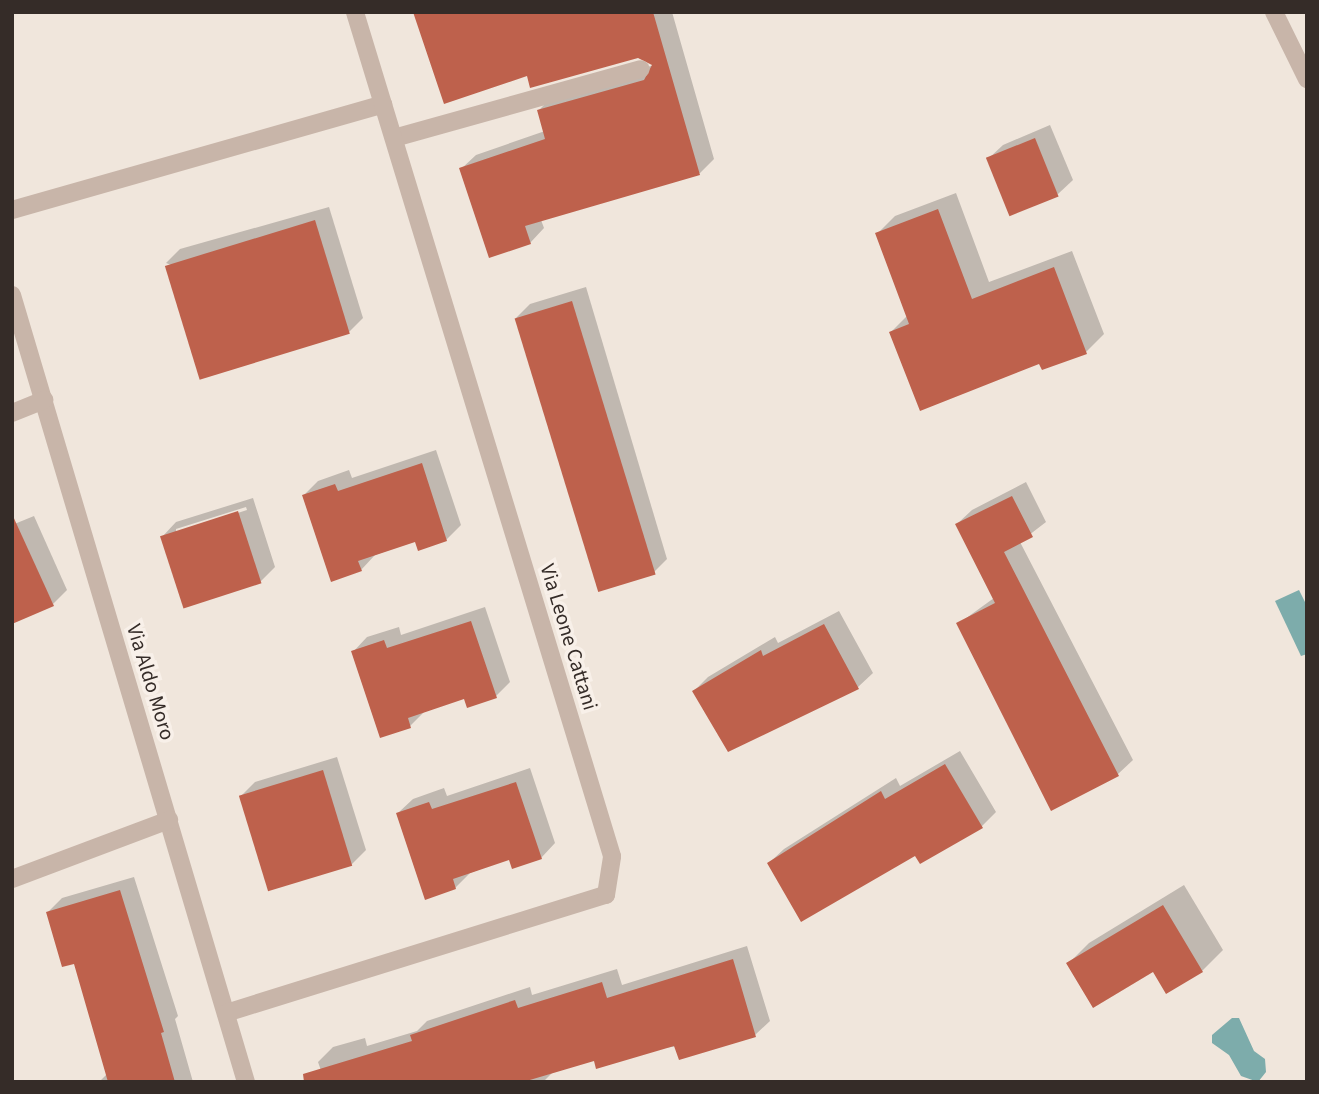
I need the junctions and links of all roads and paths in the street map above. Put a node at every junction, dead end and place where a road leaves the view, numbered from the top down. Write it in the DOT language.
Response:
graph roads {
  1 [pos="355,12"];
  2 [pos="1274,12"];
  3 [pos="642,69"];
  4 [pos="1307,79"];
  5 [pos="383,104"];
  6 [pos="394,138"];
  7 [pos="12,210"];
  8 [pos="12,295"];
  9 [pos="44,400"];
  10 [pos="12,413"];
  11 [pos="169,820"];
  12 [pos="12,879"];
  13 [pos="226,1013"];
  14 [pos="246,1082"];
  1 -- 5 [label="street, Via Leone Cattani"];
  2 -- 4 [label="street"];
  3 -- 6 [label="street"];
  5 -- 6 [label="street, Via Leone Cattani"];
  5 -- 7 [label="street"];
  6 -- 13 [label="street, Via Leone Cattani"];
  8 -- 9 [label="street, Via Aldo Moro"];
  9 -- 10 [label="street"];
  9 -- 11 [label="street, Via Aldo Moro"];
  11 -- 12 [label="street"];
  11 -- 13 [label="street, Via Aldo Moro"];
  13 -- 14 [label="street, Via Aldo Moro"];
}
